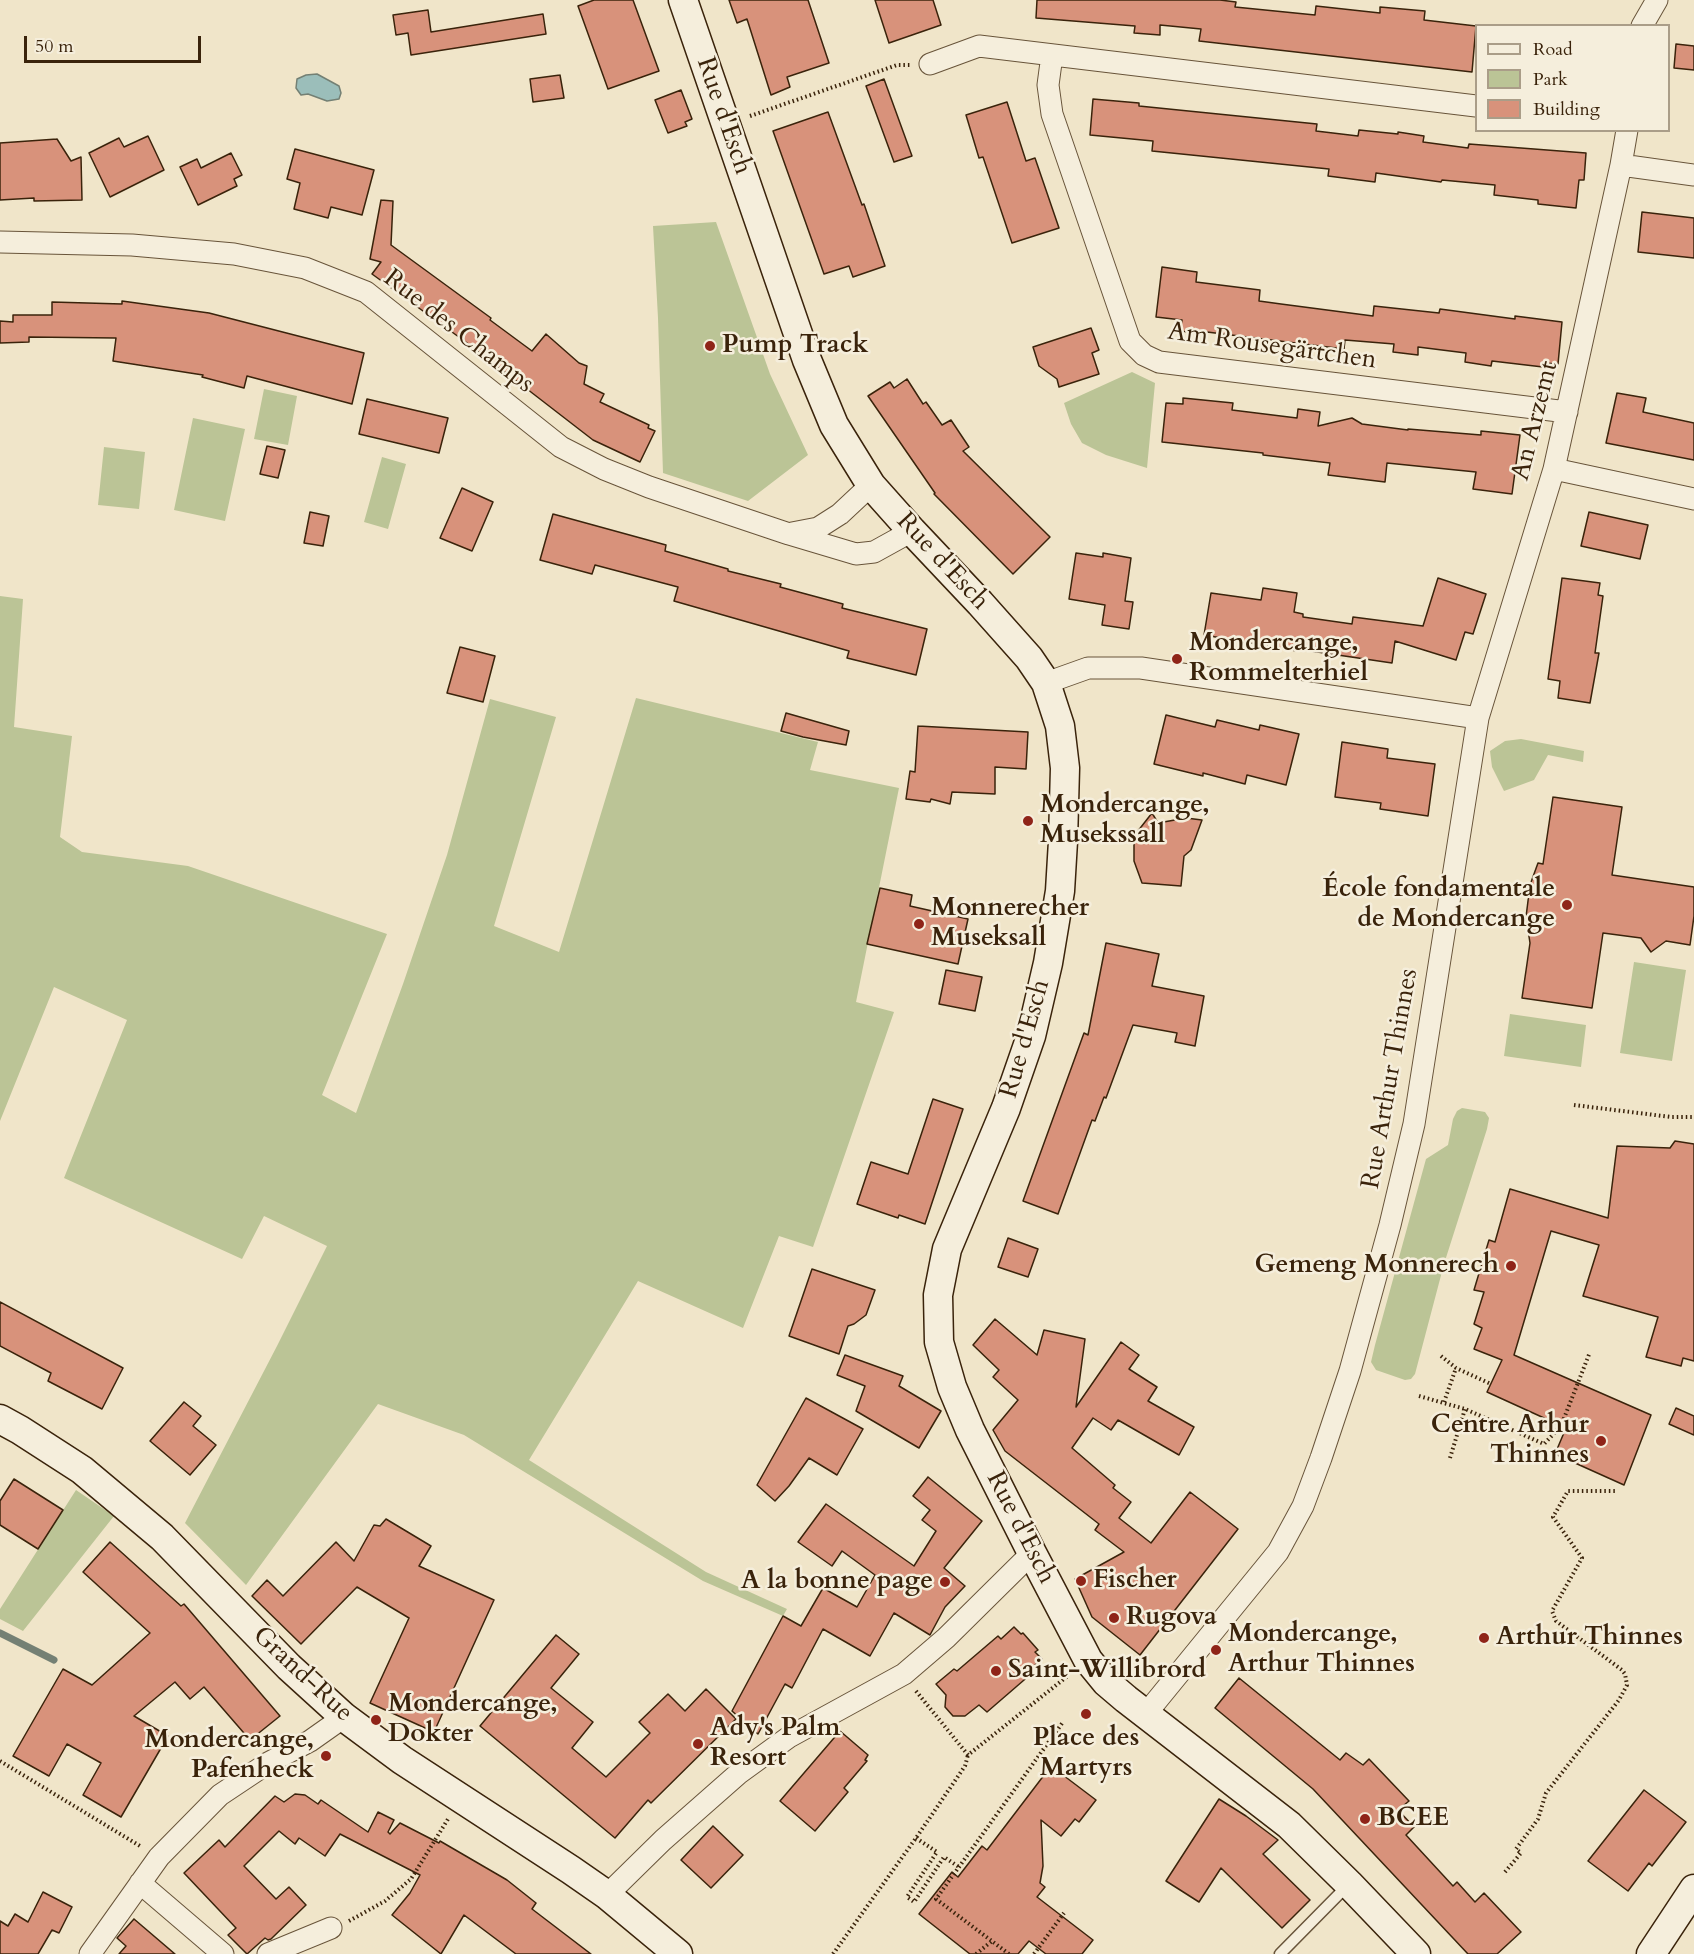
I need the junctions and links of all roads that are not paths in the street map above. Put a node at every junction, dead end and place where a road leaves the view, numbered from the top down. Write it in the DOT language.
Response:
graph roads {
  1 [pos="683,0"];
  2 [pos="1658,0"];
  3 [pos="1643,24"];
  4 [pos="1052,55"];
  5 [pos="930,64"];
  6 [pos="1475,106"];
  7 [pos="1627,132"];
  8 [pos="1621,165"];
  9 [pos="1694,175"];
  10 [pos="0,242"];
  11 [pos="1567,412"];
  12 [pos="1554,469"];
  13 [pos="871,485"];
  14 [pos="1694,499"];
  15 [pos="912,531"];
  16 [pos="789,534"];
  17 [pos="1046,683"];
  18 [pos="1478,718"];
  19 [pos="0,1419"];
  20 [pos="1032,1553"];
  21 [pos="1145,1715"];
  22 [pos="344,1717"];
  23 [pos="140,1883"];
  24 [pos="1349,1884"];
  25 [pos="1694,1890"];
  26 [pos="607,1895"];
  27 [pos="331,1928"];
  28 [pos="90,1954"];
  29 [pos="223,1954"];
  30 [pos="268,1954"];
  31 [pos="678,1954"];
  32 [pos="1280,1954"];
  33 [pos="1416,1954"];
  34 [pos="1651,1954"];
  1 -- 13 [label="main road, Rue d'Esch"];
  2 -- 3 [label="street"];
  4 -- 5 [label="street"];
  4 -- 6 [label="street"];
  4 -- 11 [label="street, Am Rousegärtchen"];
  7 -- 8 [label="street, An Arzemt"];
  8 -- 9 [label="street"];
  8 -- 11 [label="street, An Arzemt"];
  10 -- 16 [label="street, Rue des Champs"];
  11 -- 12 [label="street, An Arzemt"];
  12 -- 14 [label="street"];
  12 -- 18 [label="street, An Arzemt"];
  13 -- 15 [label="main road, Rue d'Esch"];
  13 -- 16 [label="street"];
  15 -- 16 [label="street, Rue des Champs"];
  15 -- 17 [label="main road, Rue d'Esch"];
  17 -- 18 [label="street"];
  17 -- 20 [label="main road, Rue d'Esch"];
  18 -- 21 [label="street, Rue Arthur Thinnes"];
  19 -- 22 [label="main road, Grand-Rue"];
  20 -- 21 [label="main road, Rue d'Esch"];
  20 -- 26 [label="street"];
  21 -- 24 [label="main road, Rue d'Esch"];
  22 -- 23 [label="street"];
  22 -- 26 [label="main road, Grand-Rue"];
  23 -- 28 [label="street"];
  23 -- 29 [label="street"];
  24 -- 32 [label="lane"];
  24 -- 33 [label="main road, Rue d'Esch"];
  25 -- 34 [label="main road"];
  26 -- 31 [label="main road, Grand-Rue"];
  27 -- 30 [label="street"];
}
